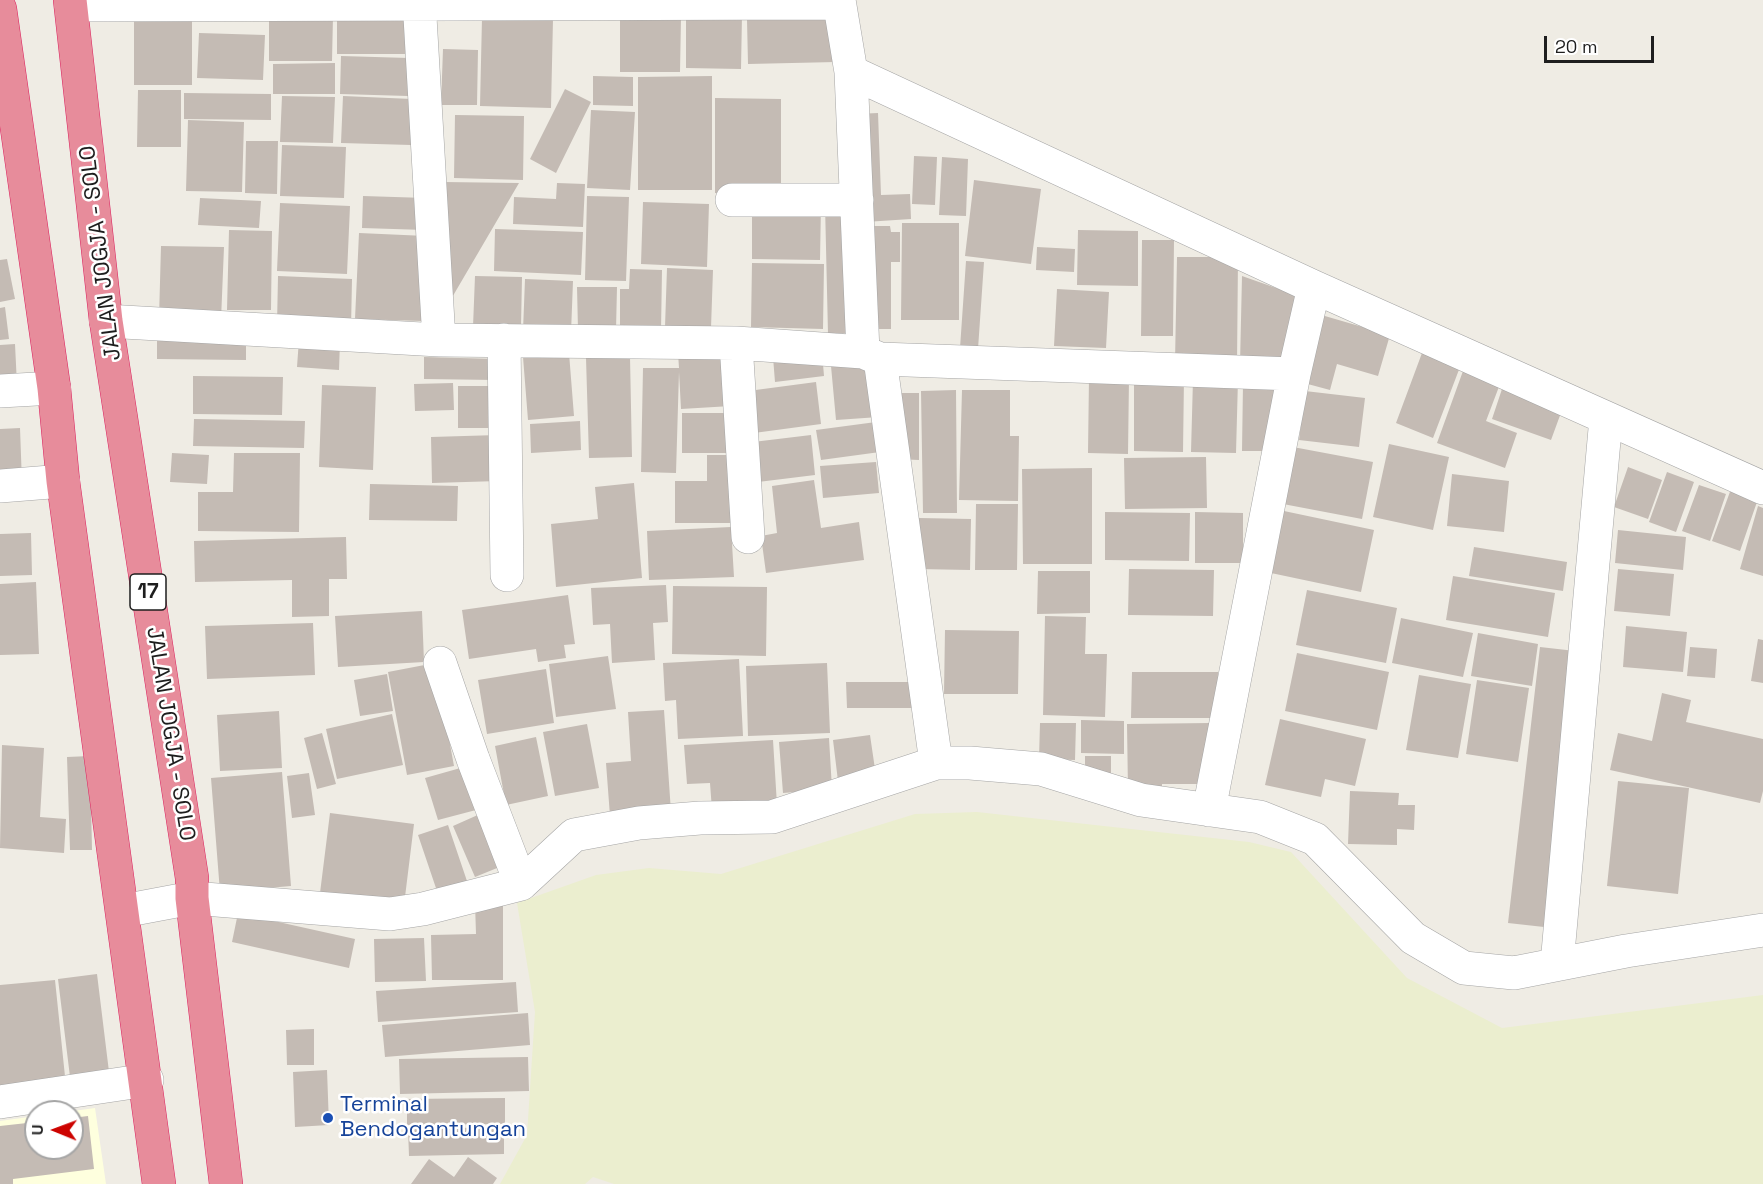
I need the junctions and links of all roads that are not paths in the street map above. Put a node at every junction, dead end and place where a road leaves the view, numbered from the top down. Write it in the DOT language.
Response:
graph roads {
  1 [pos="419,1"];
  2 [pos="839,1"];
  3 [pos="70,2"];
  4 [pos="0,9"];
  5 [pos="851,72"];
  6 [pos="732,200"];
  7 [pos="857,200"];
  8 [pos="1314,287"];
  9 [pos="106,321"];
  10 [pos="439,340"];
  11 [pos="504,340"];
  12 [pos="736,343"];
  13 [pos="872,356"];
  14 [pos="1294,374"];
  15 [pos="54,388"];
  16 [pos="0,391"];
  17 [pos="1606,418"];
  18 [pos="63,481"];
  19 [pos="0,486"];
  20 [pos="1763,488"];
  21 [pos="748,537"];
  22 [pos="507,575"];
  23 [pos="440,663"];
  24 [pos="936,763"];
  25 [pos="1209,810"];
  26 [pos="521,884"];
  27 [pos="192,898"];
  28 [pos="123,911"];
  29 [pos="1763,930"];
  30 [pos="1557,964"];
  31 [pos="147,1080"];
  32 [pos="0,1102"];
  33 [pos="159,1184"];
  34 [pos="226,1184"];
  1 -- 2 [label="street"];
  1 -- 3 [label="street"];
  1 -- 10 [label="street"];
  2 -- 5 [label="street"];
  3 -- 9 [label="highway, JALAN JOGJA - SOLO / 17"];
  4 -- 15 [label="highway"];
  5 -- 7 [label="street"];
  5 -- 8 [label="street"];
  6 -- 7 [label="street"];
  7 -- 13 [label="street"];
  8 -- 14 [label="street"];
  8 -- 17 [label="street"];
  9 -- 10 [label="street"];
  9 -- 27 [label="highway, JALAN JOGJA - SOLO / 17"];
  10 -- 11 [label="street"];
  11 -- 12 [label="street"];
  11 -- 22 [label="street"];
  12 -- 13 [label="street"];
  12 -- 21 [label="street"];
  13 -- 14 [label="street"];
  13 -- 24 [label="street"];
  14 -- 25 [label="street"];
  15 -- 16 [label="street"];
  15 -- 18 [label="highway"];
  17 -- 20 [label="street"];
  17 -- 30 [label="street"];
  18 -- 19 [label="street"];
  18 -- 28 [label="highway"];
  23 -- 26 [label="street"];
  24 -- 25 [label="street"];
  24 -- 26 [label="street"];
  25 -- 30 [label="street"];
  26 -- 27 [label="street"];
  27 -- 28 [label="street"];
  27 -- 34 [label="highway, JALAN JOGJA - SOLO / 17"];
  28 -- 31 [label="highway"];
  29 -- 30 [label="street"];
  31 -- 32 [label="street"];
  31 -- 33 [label="highway"];
}
